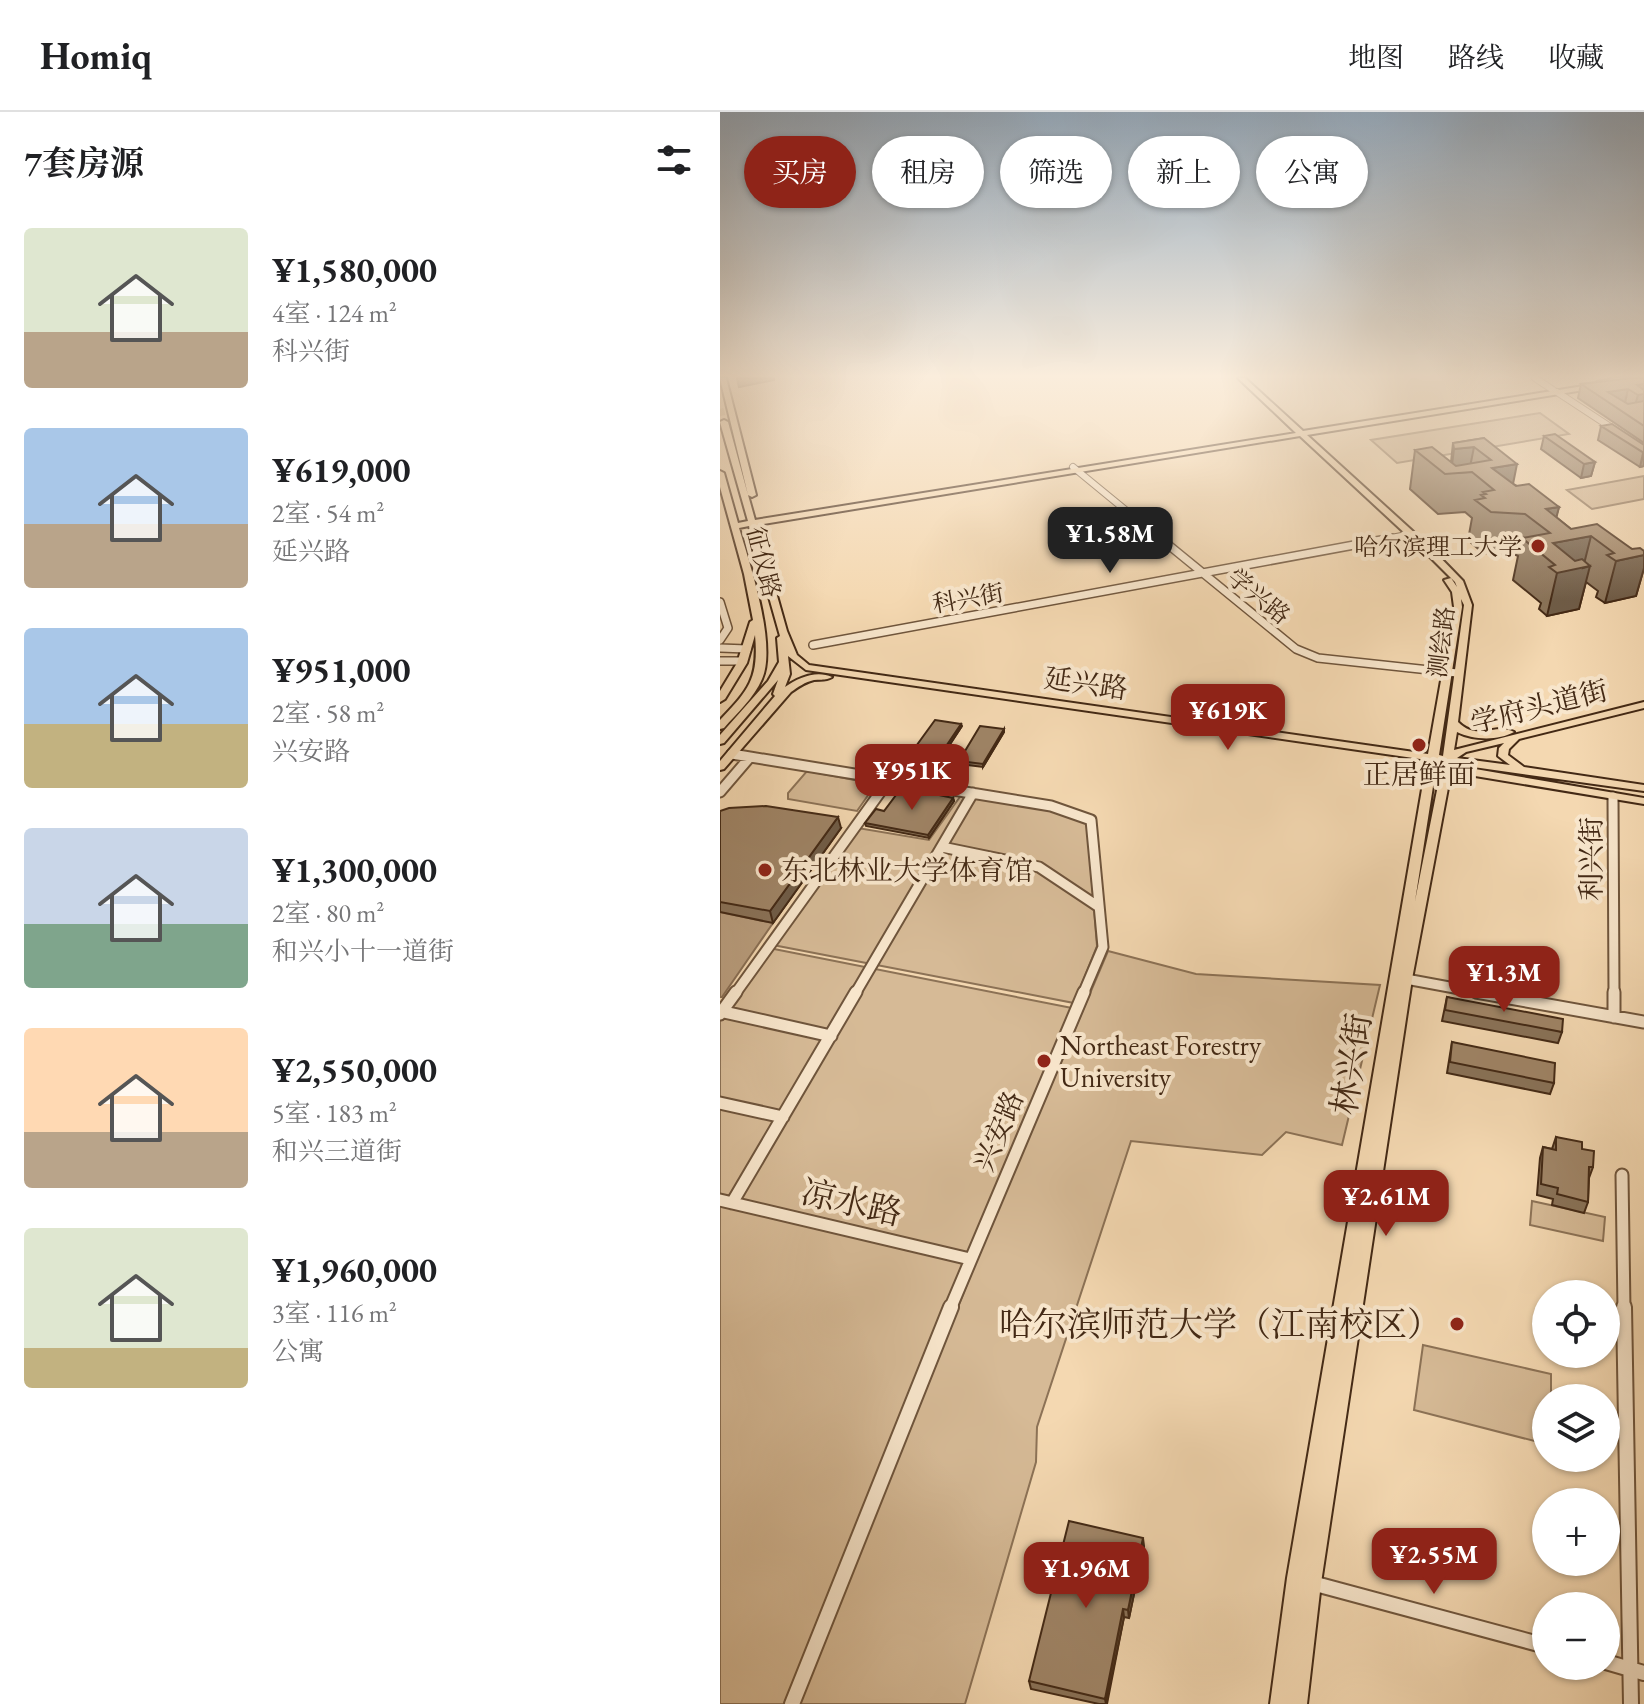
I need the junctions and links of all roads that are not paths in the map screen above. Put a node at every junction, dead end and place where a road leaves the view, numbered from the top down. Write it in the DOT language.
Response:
graph roads {
  1 [pos="732,452"];
  2 [pos="743,452"];
  3 [pos="1174,452"];
  4 [pos="1318,452"];
  5 [pos="1074,468"];
  6 [pos="720,473"];
  7 [pos="720,502"];
  8 [pos="752,517"];
  9 [pos="733,520"];
  10 [pos="1407,535"];
  11 [pos="1202,573"];
  12 [pos="720,602"];
  13 [pos="757,615"];
  14 [pos="723,618"];
  15 [pos="782,631"];
  16 [pos="720,640"];
  17 [pos="813,645"];
  18 [pos="720,648"];
  19 [pos="747,649"];
  20 [pos="720,661"];
  21 [pos="743,661"];
  22 [pos="784,661"];
  23 [pos="1452,672"];
  24 [pos="722,696"];
  25 [pos="1644,702"];
  26 [pos="720,710"];
  27 [pos="1452,721"];
  28 [pos="720,726"];
  29 [pos="1524,735"];
  30 [pos="720,741"];
  31 [pos="735,750"];
  32 [pos="750,757"];
  33 [pos="1443,764"];
  34 [pos="720,767"];
  35 [pos="1525,771"];
  36 [pos="889,780"];
  37 [pos="1644,791"];
  38 [pos="720,792"];
  39 [pos="973,793"];
  40 [pos="1613,797"];
  41 [pos="1644,801"];
  42 [pos="942,847"];
  43 [pos="1099,907"];
  44 [pos="1406,979"];
  45 [pos="720,1012"];
  46 [pos="1614,1017"];
  47 [pos="1644,1022"];
  48 [pos="831,1036"];
  49 [pos="720,1103"];
  50 [pos="783,1117"];
  51 [pos="1622,1175"];
  52 [pos="726,1201"];
  53 [pos="970,1259"];
  54 [pos="1312,1583"];
  55 [pos="1532,1642"];
  56 [pos="1637,1671"];
  57 [pos="792,1704"];
  58 [pos="1280,1704"];
  59 [pos="1297,1704"];
  60 [pos="1631,1704"];
  1 -- 8 [label="main road"];
  2 -- 8 [label="main road"];
  3 -- 5 [label="main road"];
  4 -- 10 [label="main road, 测绘路"];
  5 -- 8 [label="main road"];
  5 -- 11 [label="street, 学兴路"];
  6 -- 9 [label="main road, 征仪路"];
  7 -- 9 [label="main road"];
  8 -- 9 [label="main road"];
  8 -- 15 [label="main road"];
  9 -- 13 [label="main road, 征仪路"];
  10 -- 11 [label="street, 科兴街"];
  10 -- 23 [label="main road, 测绘路"];
  11 -- 17 [label="street, 科兴街"];
  11 -- 23 [label="street, 学兴路"];
  12 -- 14 [label="street"];
  13 -- 19 [label="main road"];
  13 -- 28 [label="main road, 征仪路"];
  14 -- 16 [label="street"];
  15 -- 22 [label="main road"];
  15 -- 33 [label="main road, 延兴路"];
  18 -- 19 [label="street"];
  19 -- 21 [label="main road"];
  20 -- 21 [label="street"];
  21 -- 24 [label="main road"];
  22 -- 30 [label="main road"];
  22 -- 31 [label="main road"];
  23 -- 27 [label="main road, 测绘路"];
  23 -- 33 [label="main road, 测绘路"];
  24 -- 26 [label="main road"];
  25 -- 27 [label="main road, 学府头道街"];
  25 -- 29 [label="main road, 学府头道街"];
  27 -- 33 [label="main road, 测绘路"];
  29 -- 33 [label="main road, 学府头道街"];
  29 -- 35 [label="main road"];
  31 -- 32 [label="street, 兴安路"];
  31 -- 33 [label="main road, 延兴路"];
  31 -- 34 [label="main road"];
  32 -- 36 [label="street, 兴安路"];
  32 -- 38 [label="street"];
  33 -- 35 [label="main road, 延兴路"];
  33 -- 37 [label="main road"];
  33 -- 40 [label="main road, 延兴路"];
  33 -- 44 [label="main road, 林兴街"];
  33 -- 58 [label="main road, 林兴街"];
  35 -- 37 [label="main road, 延兴路"];
  36 -- 39 [label="street, 兴安路"];
  36 -- 45 [label="street"];
  39 -- 42 [label="street"];
  39 -- 43 [label="street, 兴安路"];
  40 -- 41 [label="main road, 延兴路"];
  40 -- 46 [label="street, 利兴街"];
  42 -- 43 [label="street"];
  42 -- 48 [label="street"];
  43 -- 53 [label="street, 兴安路"];
  44 -- 46 [label="street"];
  44 -- 54 [label="main road, 林兴街"];
  45 -- 48 [label="street"];
  46 -- 47 [label="street"];
  48 -- 50 [label="street"];
  49 -- 50 [label="street"];
  50 -- 52 [label="street"];
  51 -- 56 [label="street"];
  52 -- 53 [label="street, 凉水路"];
  53 -- 57 [label="street, 兴安路"];
  54 -- 55 [label="street"];
  54 -- 59 [label="main road, 林兴街"];
  56 -- 60 [label="street"];
}
